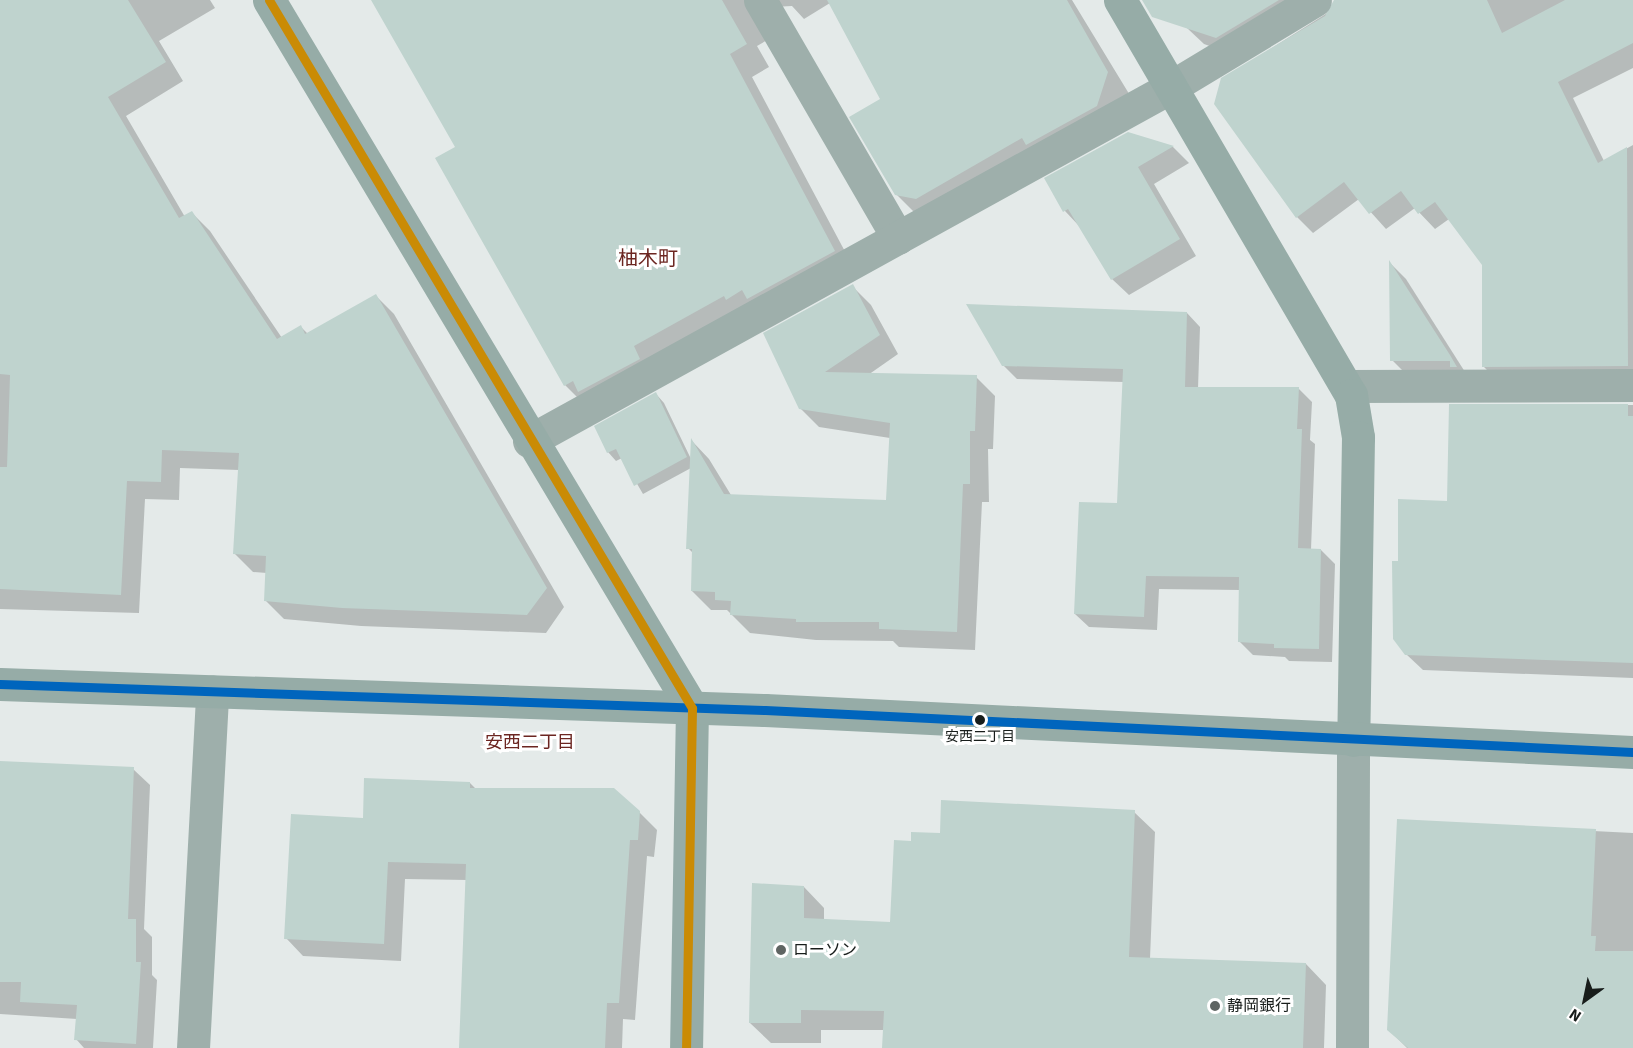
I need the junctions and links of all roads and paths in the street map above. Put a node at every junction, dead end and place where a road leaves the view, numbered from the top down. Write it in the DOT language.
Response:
graph roads {
  1 [pos="269,0"];
  2 [pos="760,0"];
  3 [pos="1120,0"];
  4 [pos="1315,0"];
  5 [pos="1171,87"];
  6 [pos="898,238"];
  7 [pos="1633,385"];
  8 [pos="1347,386"];
  9 [pos="529,441"];
  10 [pos="0,684"];
  11 [pos="212,692"];
  12 [pos="692,708"];
  13 [pos="1353,740"];
  14 [pos="1633,752"];
  15 [pos="193,1048"];
  16 [pos="686,1048"];
  17 [pos="1352,1048"];
  1 -- 9 [label="street"];
  2 -- 6 [label="street"];
  3 -- 5 [label="street"];
  4 -- 5 [label="street"];
  5 -- 6 [label="street"];
  5 -- 8 [label="street"];
  6 -- 9 [label="street"];
  7 -- 8 [label="street"];
  8 -- 13 [label="street"];
  9 -- 12 [label="street"];
  10 -- 11 [label="street"];
  11 -- 12 [label="street"];
  11 -- 15 [label="street"];
  12 -- 13 [label="street"];
  12 -- 16 [label="street"];
  13 -- 14 [label="street"];
  13 -- 17 [label="street"];
}
